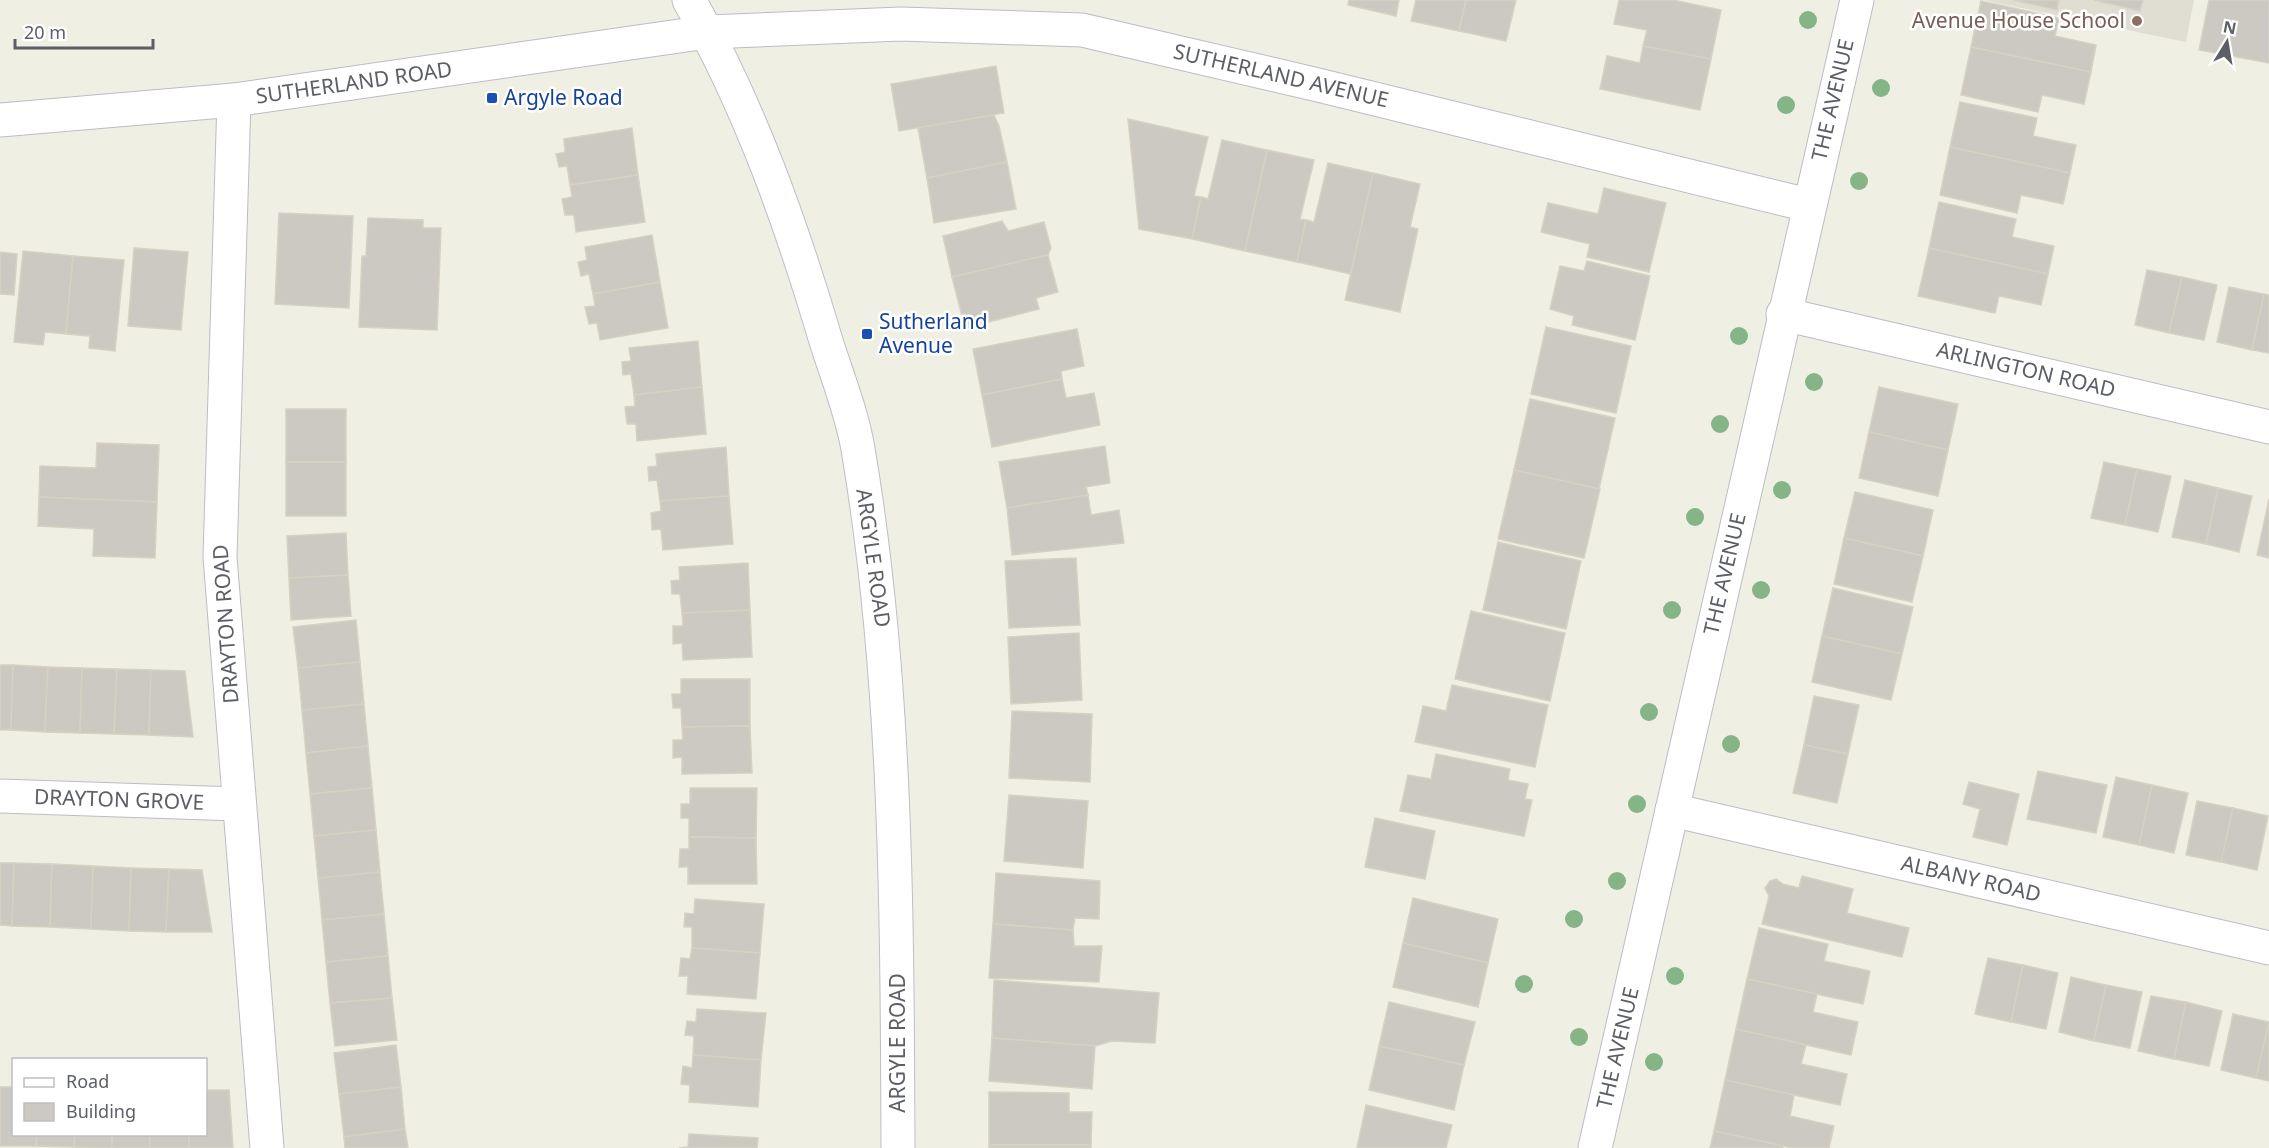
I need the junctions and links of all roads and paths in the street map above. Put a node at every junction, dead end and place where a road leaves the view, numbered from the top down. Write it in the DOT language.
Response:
graph roads {
  1 [pos="689,0"];
  2 [pos="1857,0"];
  3 [pos="707,32"];
  4 [pos="234,100"];
  5 [pos="0,120"];
  6 [pos="1809,205"];
  7 [pos="1783,314"];
  8 [pos="2269,427"];
  9 [pos="0,796"];
  10 [pos="238,804"];
  11 [pos="1672,810"];
  12 [pos="2269,948"];
  13 [pos="267,1148"];
  14 [pos="898,1148"];
  15 [pos="1595,1148"];
  1 -- 3 [label="street, ARGYLE ROAD"];
  2 -- 6 [label="street, THE AVENUE"];
  3 -- 4 [label="street, SUTHERLAND ROAD"];
  3 -- 6 [label="street, SUTHERLAND AVENUE"];
  3 -- 14 [label="street, ARGYLE ROAD"];
  4 -- 5 [label="street, SUTHERLAND ROAD"];
  4 -- 10 [label="street, DRAYTON ROAD"];
  6 -- 7 [label="street, THE AVENUE"];
  7 -- 8 [label="street, ARLINGTON ROAD"];
  7 -- 11 [label="street, THE AVENUE"];
  9 -- 10 [label="street, DRAYTON GROVE"];
  10 -- 13 [label="street, DRAYTON ROAD"];
  11 -- 12 [label="street, ALBANY ROAD"];
  11 -- 15 [label="street, THE AVENUE"];
}
